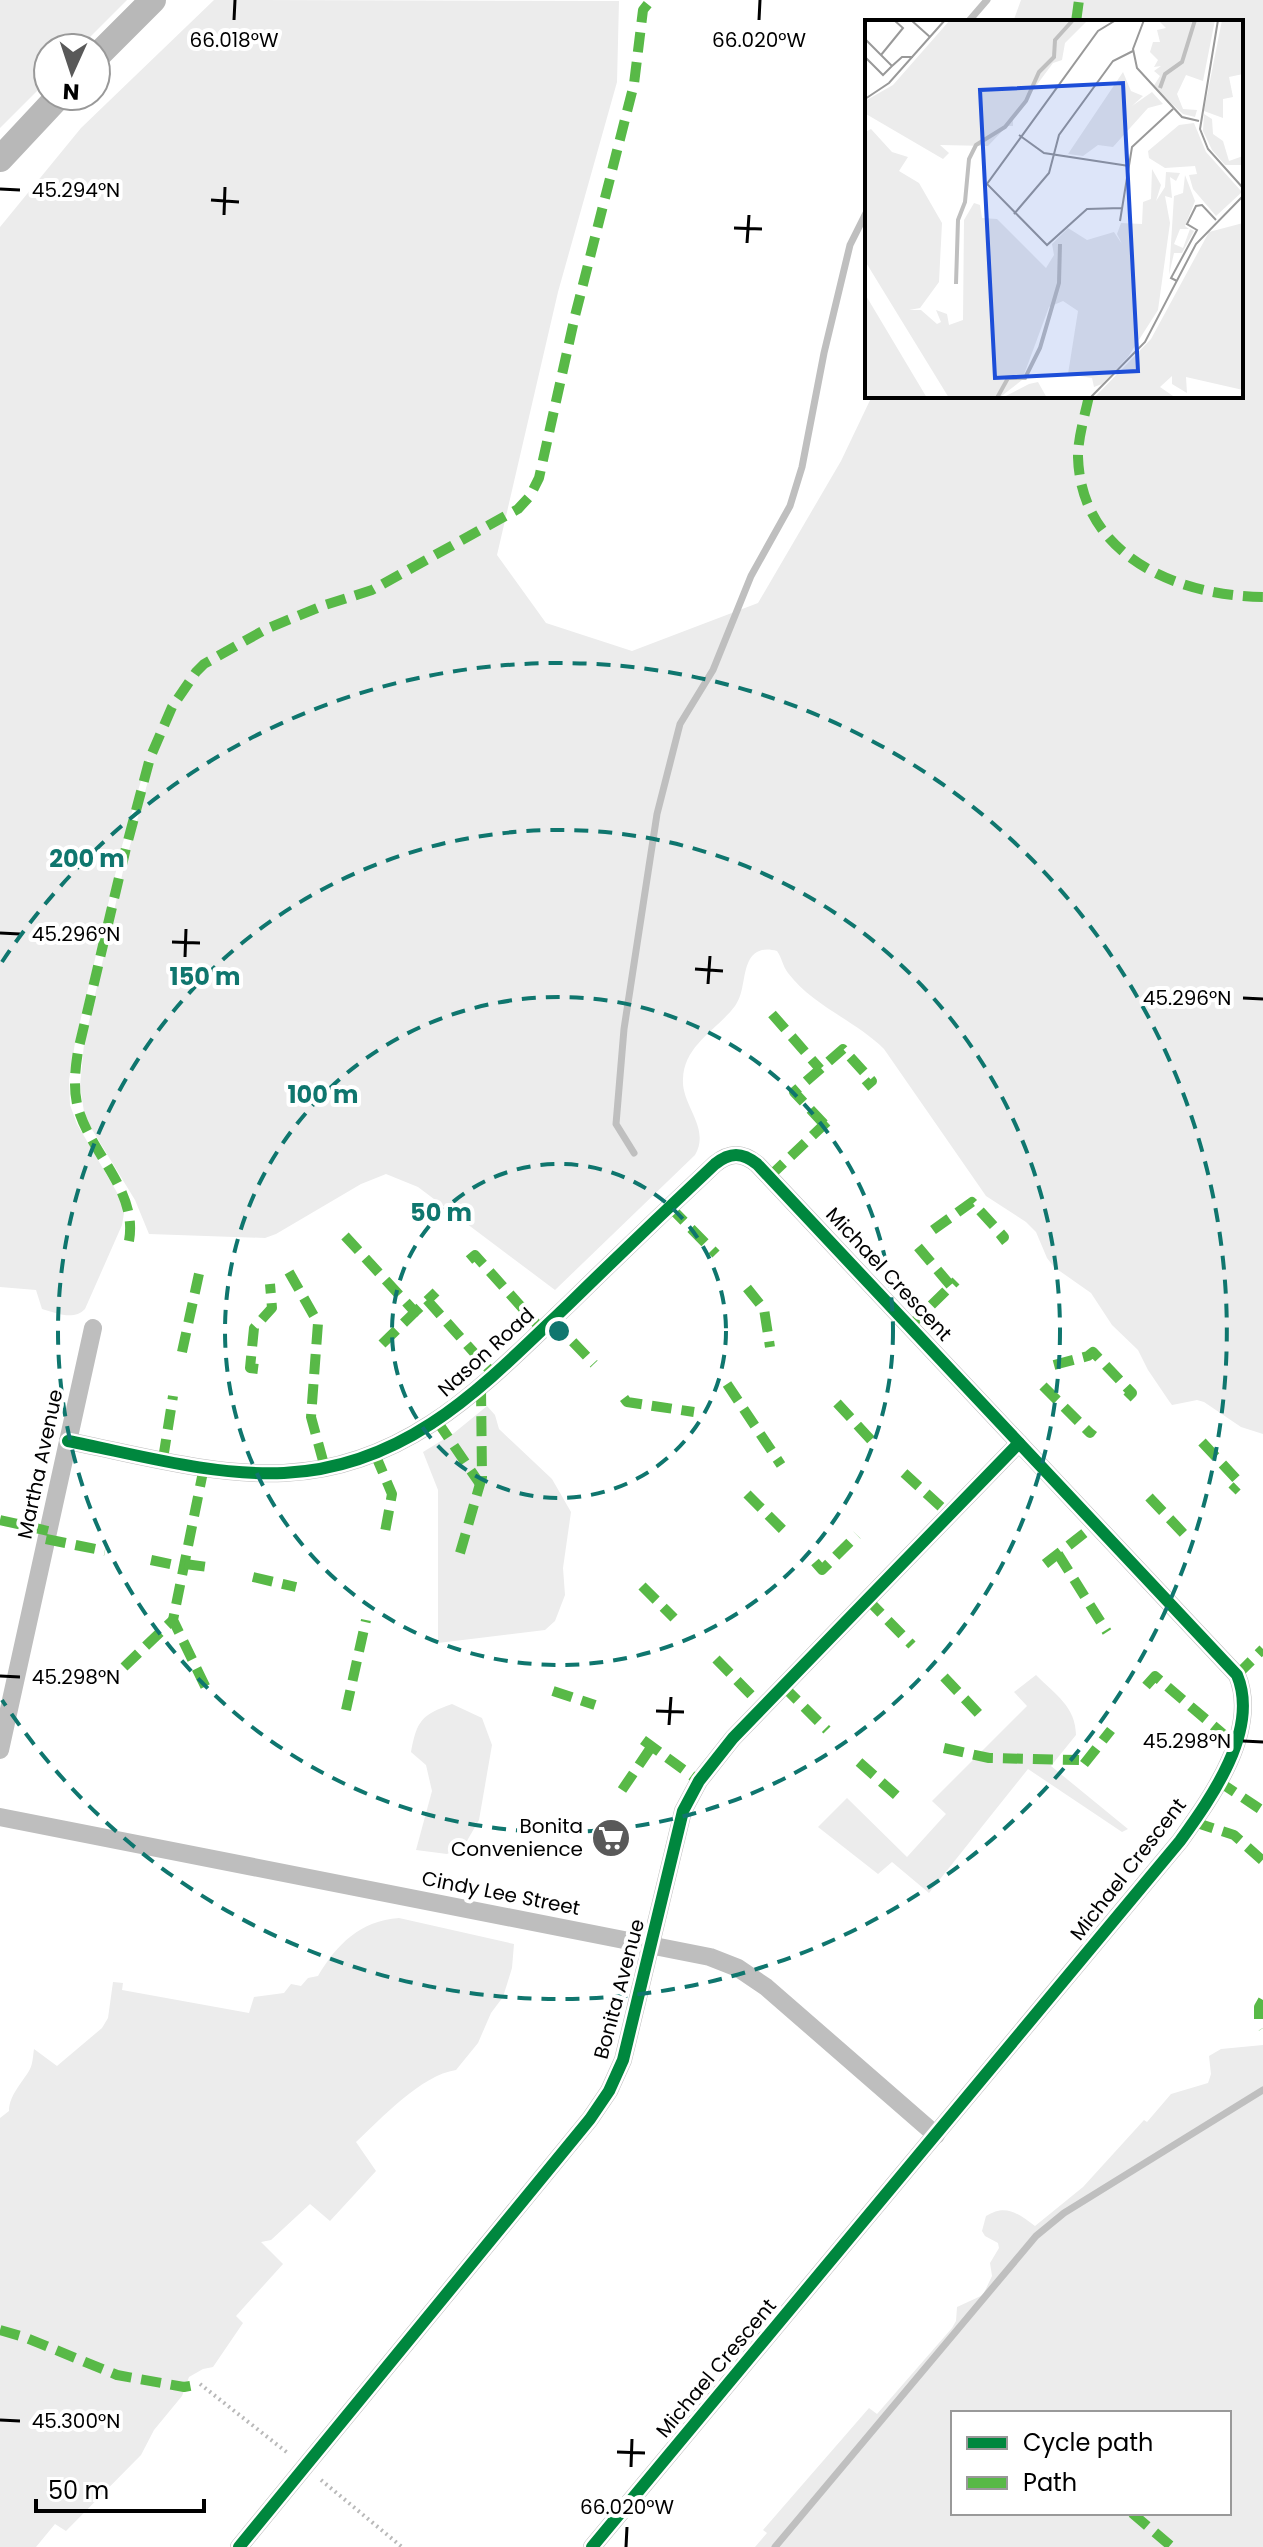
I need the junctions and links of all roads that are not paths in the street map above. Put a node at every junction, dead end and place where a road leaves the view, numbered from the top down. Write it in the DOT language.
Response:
graph roads {
  1 [pos="153,0"];
  2 [pos="112,41"];
  3 [pos="44,112"];
  4 [pos="0,159"];
  5 [pos="737,1154"];
  6 [pos="93,1328"];
  7 [pos="68,1441"];
  8 [pos="1019,1443"];
  9 [pos="0,1750"];
  10 [pos="0,1817"];
  11 [pos="652,1945"];
  12 [pos="936,2135"];
  13 [pos="239,2547"];
  14 [pos="592,2547"];
  1 -- 2 [label="main road"];
  3 -- 4 [label="main road"];
  5 -- 7 [label="street, Nason Road"];
  5 -- 8 [label="street, Michael Crescent"];
  6 -- 7 [label="street, Martha Avenue"];
  7 -- 9 [label="street, Martha Avenue"];
  8 -- 11 [label="street, Bonita Avenue"];
  8 -- 12 [label="street, Michael Crescent"];
  10 -- 11 [label="street, Cindy Lee Street"];
  11 -- 12 [label="street, Cindy Lee Street"];
  11 -- 13 [label="street, Bonita Avenue"];
  12 -- 14 [label="street, Michael Crescent"];
}
